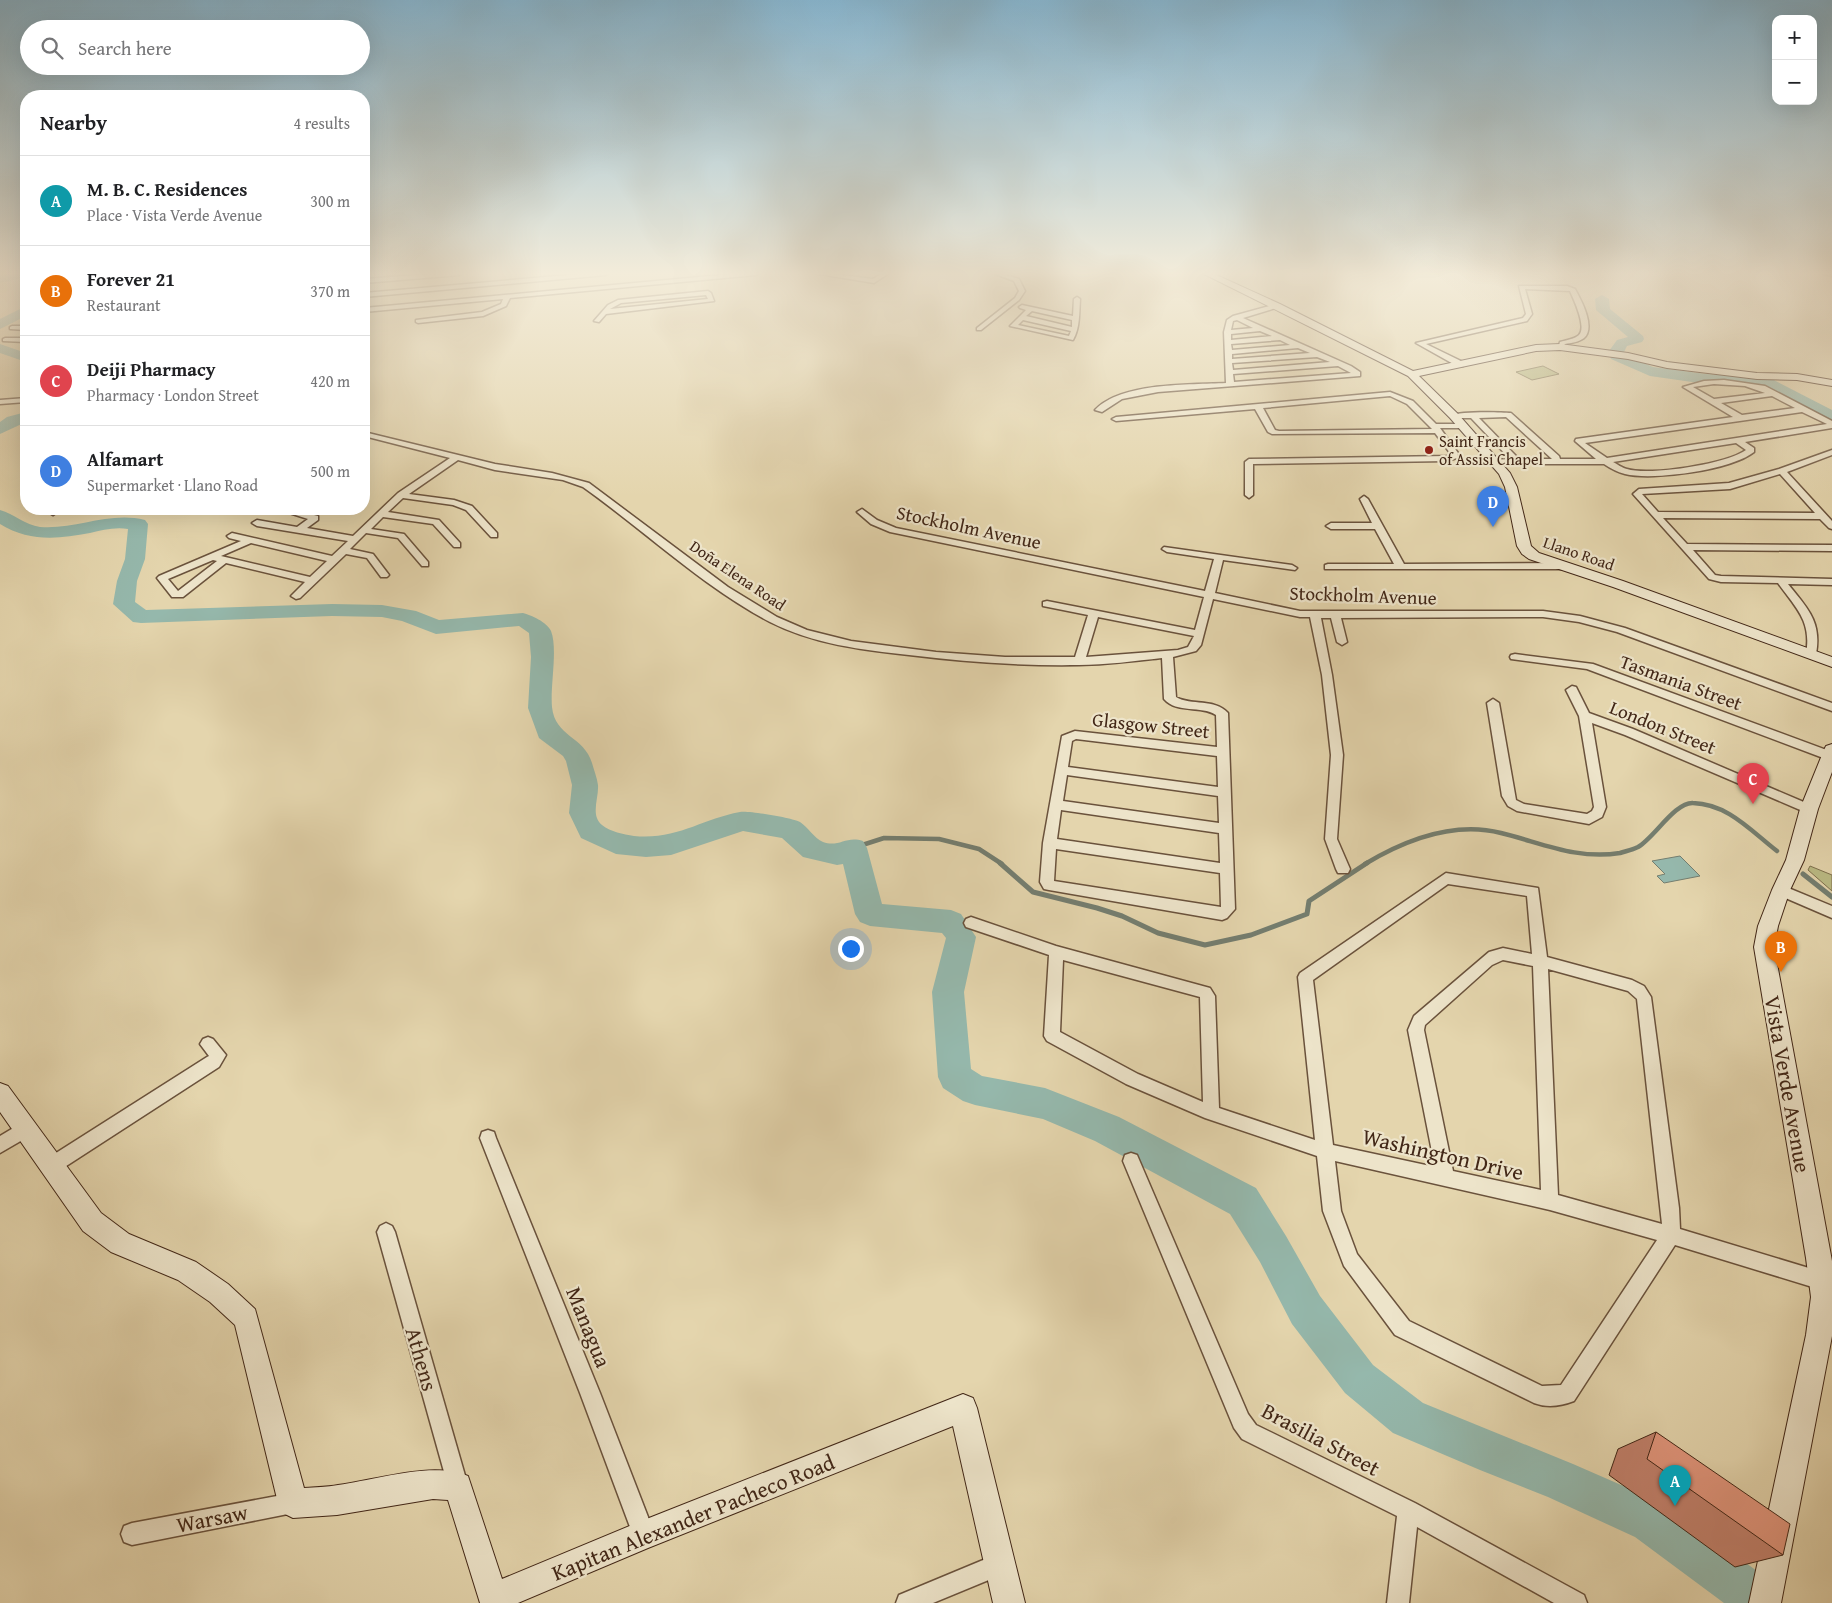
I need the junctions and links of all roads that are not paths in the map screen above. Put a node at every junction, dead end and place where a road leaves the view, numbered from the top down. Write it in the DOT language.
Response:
graph roads {
  1 [pos="1228,348"];
  2 [pos="1278,348"];
  3 [pos="1304,348"];
  4 [pos="1360,348"];
  5 [pos="1428,348"];
  6 [pos="1541,348"];
  7 [pos="1565,348"];
  8 [pos="1228,352"];
  9 [pos="1320,355"];
  10 [pos="1285,357"];
  11 [pos="1229,361"];
  12 [pos="1340,364"];
  13 [pos="1460,364"];
  14 [pos="1294,368"];
  15 [pos="1230,372"];
  16 [pos="1412,374"];
  17 [pos="1306,379"];
  18 [pos="1832,383"];
  19 [pos="1230,384"];
  20 [pos="1772,394"];
  21 [pos="20,400"];
  22 [pos="0,402"];
  23 [pos="1712,402"];
  24 [pos="1257,405"];
  25 [pos="1802,409"];
  26 [pos="1099,410"];
  27 [pos="1472,415"];
  28 [pos="1454,416"];
  29 [pos="1741,418"];
  30 [pos="1116,419"];
  31 [pos="1832,425"];
  32 [pos="1463,426"];
  33 [pos="1436,429"];
  34 [pos="370,435"];
  35 [pos="1737,440"];
  36 [pos="1830,456"];
  37 [pos="458,457"];
  38 [pos="1513,458"];
  39 [pos="1556,458"];
  40 [pos="1608,459"];
  41 [pos="1493,460"];
  42 [pos="1782,471"];
  43 [pos="401,495"];
  44 [pos="1249,495"];
  45 [pos="1364,499"];
  46 [pos="862,512"];
  47 [pos="380,514"];
  48 [pos="303,515"];
  49 [pos="1656,515"];
  50 [pos="1823,516"];
  51 [pos="257,523"];
  52 [pos="1331,526"];
  53 [pos="1378,526"];
  54 [pos="1832,526"];
  55 [pos="299,530"];
  56 [pos="363,530"];
  57 [pos="494,535"];
  58 [pos="232,536"];
  59 [pos="354,538"];
  60 [pos="251,540"];
  61 [pos="457,544"];
  62 [pos="1684,547"];
  63 [pos="1832,548"];
  64 [pos="1167,549"];
  65 [pos="342,550"];
  66 [pos="211,556"];
  67 [pos="1219,557"];
  68 [pos="332,559"];
  69 [pos="224,560"];
  70 [pos="425,564"];
  71 [pos="1400,566"];
  72 [pos="1566,566"];
  73 [pos="1328,567"];
  74 [pos="1292,568"];
  75 [pos="384,575"];
  76 [pos="311,580"];
  77 [pos="1780,580"];
  78 [pos="1832,582"];
  79 [pos="1208,594"];
  80 [pos="296,596"];
  81 [pos="1047,604"];
  82 [pos="1094,614"];
  83 [pos="1315,615"];
  84 [pos="1335,615"];
  85 [pos="1199,634"];
  86 [pos="1342,642"];
  87 [pos="1167,654"];
  88 [pos="1811,654"];
  89 [pos="1515,657"];
  90 [pos="1079,662"];
  91 [pos="1832,662"];
  92 [pos="1572,690"];
  93 [pos="1493,703"];
  94 [pos="1832,708"];
  95 [pos="1585,716"];
  96 [pos="1222,752"];
  97 [pos="1831,753"];
  98 [pos="1061,770"];
  99 [pos="1225,792"];
  100 [pos="1056,806"];
  101 [pos="1809,809"];
  102 [pos="1225,829"];
  103 [pos="1050,844"];
  104 [pos="1226,869"];
  105 [pos="1343,869"];
  106 [pos="1781,890"];
  107 [pos="1832,912"];
  108 [pos="971,923"];
  109 [pos="1056,952"];
  110 [pos="1540,961"];
  111 [pos="208,1044"];
  112 [pos="0,1093"];
  113 [pos="1211,1113"];
  114 [pos="25,1129"];
  115 [pos="488,1138"];
  116 [pos="0,1145"];
  117 [pos="1325,1151"];
  118 [pos="1131,1161"];
  119 [pos="51,1166"];
  120 [pos="1446,1178"];
  121 [pos="1550,1201"];
  122 [pos="386,1232"];
  123 [pos="1671,1235"];
  124 [pos="1827,1282"];
  125 [pos="458,1486"];
  126 [pos="293,1503"];
  127 [pos="1408,1510"];
  128 [pos="132,1534"];
  129 [pos="644,1535"];
  130 [pos="1000,1564"];
  131 [pos="494,1600"];
  132 [pos="907,1603"];
  133 [pos="1010,1603"];
  134 [pos="1398,1603"];
  135 [pos="1576,1603"];
  136 [pos="1765,1603"];
  1 -- 8 [label="street"];
  2 -- 8 [label="street"];
  3 -- 9 [label="street"];
  4 -- 16 [label="street, Llano Road"];
  5 -- 13 [label="street"];
  6 -- 13 [label="street"];
  7 -- 18 [label="street"];
  8 -- 11 [label="street"];
  9 -- 10 [label="street"];
  9 -- 12 [label="street"];
  10 -- 11 [label="street"];
  10 -- 14 [label="street"];
  11 -- 15 [label="street"];
  12 -- 14 [label="street"];
  12 -- 17 [label="street"];
  13 -- 16 [label="street"];
  14 -- 15 [label="street"];
  14 -- 17 [label="street"];
  15 -- 19 [label="street"];
  16 -- 28 [label="street, Llano Road"];
  17 -- 19 [label="street"];
  19 -- 26 [label="street"];
  20 -- 23 [label="street"];
  20 -- 23 [label="street"];
  20 -- 25 [label="street"];
  21 -- 22 [label="street"];
  23 -- 29 [label="street"];
  24 -- 30 [label="street"];
  24 -- 33 [label="street"];
  24 -- 33 [label="street"];
  25 -- 29 [label="street"];
  25 -- 31 [label="street"];
  27 -- 28 [label="street"];
  27 -- 38 [label="street"];
  27 -- 39 [label="street"];
  28 -- 32 [label="street, Llano Road"];
  29 -- 40 [label="street"];
  31 -- 35 [label="street"];
  32 -- 33 [label="street"];
  32 -- 41 [label="street, Llano Road"];
  33 -- 44 [label="street"];
  34 -- 37 [label="street, Doña Elena Road"];
  35 -- 40 [label="street"];
  35 -- 40 [label="street"];
  36 -- 42 [label="street"];
  37 -- 43 [label="street"];
  37 -- 90 [label="street, Doña Elena Road"];
  38 -- 39 [label="street"];
  38 -- 41 [label="street"];
  39 -- 40 [label="street"];
  40 -- 41 [label="street"];
  41 -- 72 [label="street, Llano Road"];
  42 -- 49 [label="street"];
  42 -- 50 [label="street"];
  43 -- 47 [label="street"];
  43 -- 57 [label="street"];
  45 -- 53 [label="street"];
  46 -- 79 [label="street, Stockholm Avenue"];
  47 -- 56 [label="street"];
  47 -- 61 [label="street"];
  48 -- 55 [label="street"];
  49 -- 50 [label="street"];
  49 -- 62 [label="street"];
  50 -- 54 [label="street"];
  51 -- 55 [label="street"];
  52 -- 53 [label="street"];
  53 -- 71 [label="street"];
  55 -- 59 [label="street"];
  56 -- 59 [label="street"];
  56 -- 70 [label="street"];
  58 -- 60 [label="street"];
  59 -- 65 [label="street"];
  60 -- 66 [label="street"];
  60 -- 68 [label="street"];
  62 -- 63 [label="street"];
  62 -- 77 [label="street"];
  64 -- 67 [label="street"];
  65 -- 68 [label="street"];
  65 -- 75 [label="street"];
  66 -- 69 [label="street"];
  66 -- 69 [label="street"];
  67 -- 74 [label="street"];
  67 -- 79 [label="street"];
  68 -- 76 [label="street"];
  69 -- 76 [label="street"];
  71 -- 72 [label="street"];
  71 -- 73 [label="street"];
  72 -- 88 [label="street, Llano Road"];
  76 -- 80 [label="street"];
  77 -- 78 [label="street"];
  77 -- 88 [label="street"];
  79 -- 83 [label="street, Stockholm Avenue"];
  79 -- 85 [label="street"];
  81 -- 82 [label="street"];
  82 -- 85 [label="street"];
  82 -- 90 [label="street"];
  83 -- 84 [label="street, Stockholm Avenue"];
  83 -- 105 [label="street"];
  84 -- 86 [label="street"];
  84 -- 94 [label="street, Stockholm Avenue"];
  85 -- 87 [label="street, Doña Elena Road"];
  87 -- 90 [label="street, Doña Elena Road"];
  87 -- 96 [label="street"];
  88 -- 91 [label="street, Llano Road"];
  89 -- 97 [label="street, Tasmania Street"];
  92 -- 95 [label="street"];
  93 -- 95 [label="street"];
  95 -- 101 [label="street, London Street"];
  96 -- 98 [label="street, Glasgow Street"];
  96 -- 99 [label="street"];
  97 -- 101 [label="street, Vista Verde Avenue"];
  98 -- 99 [label="street"];
  98 -- 100 [label="street"];
  99 -- 102 [label="street"];
  100 -- 102 [label="street"];
  100 -- 103 [label="street"];
  101 -- 106 [label="street, Vista Verde Avenue"];
  102 -- 104 [label="street"];
  103 -- 104 [label="street"];
  103 -- 104 [label="street"];
  106 -- 107 [label="street"];
  106 -- 124 [label="street, Vista Verde Avenue"];
  108 -- 109 [label="street"];
  109 -- 113 [label="street, Washington Drive"];
  109 -- 113 [label="street"];
  110 -- 117 [label="street"];
  110 -- 120 [label="street"];
  110 -- 121 [label="street"];
  110 -- 123 [label="street"];
  111 -- 119 [label="street"];
  112 -- 114 [label="street"];
  113 -- 117 [label="street, Washington Drive"];
  114 -- 116 [label="street"];
  114 -- 119 [label="street"];
  115 -- 129 [label="street, Managua"];
  117 -- 120 [label="street, Washington Drive"];
  117 -- 123 [label="street"];
  118 -- 127 [label="street, Brasilia Street"];
  119 -- 126 [label="street"];
  120 -- 121 [label="street, Washington Drive"];
  121 -- 123 [label="street, Washington Drive"];
  122 -- 125 [label="street, Athens"];
  123 -- 124 [label="street, Washington Drive"];
  124 -- 136 [label="street, Vista Verde Avenue"];
  125 -- 126 [label="street"];
  125 -- 131 [label="street, Kapitan Alexander Pacheco Road"];
  126 -- 128 [label="street, Warsaw"];
  127 -- 134 [label="street"];
  127 -- 135 [label="street, Brasilia Street"];
  129 -- 130 [label="street, Kapitan Alexander Pacheco Road"];
  129 -- 131 [label="street, Kapitan Alexander Pacheco Road"];
  130 -- 132 [label="street"];
  130 -- 133 [label="street, Kapitan Alexander Pacheco Road"];
}
